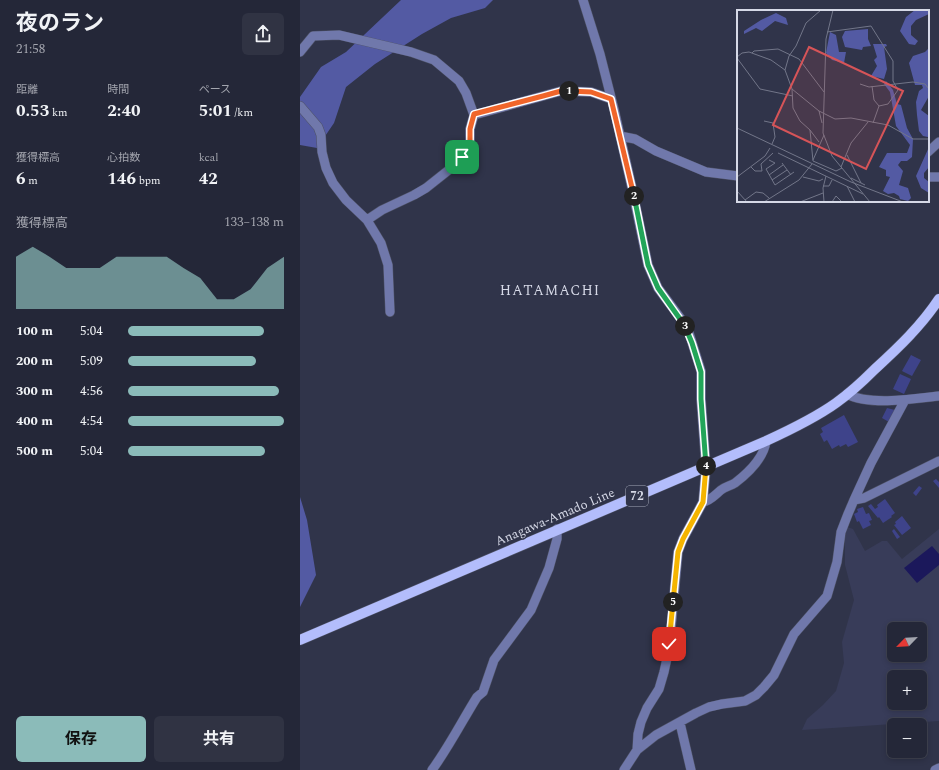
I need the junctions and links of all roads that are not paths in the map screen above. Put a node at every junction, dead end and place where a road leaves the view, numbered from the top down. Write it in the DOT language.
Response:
graph roads {
  1 [pos="583,0"];
  2 [pos="300,52"];
  3 [pos="611,99"];
  4 [pos="300,106"];
  5 [pos="474,114"];
  6 [pos="620,136"];
  7 [pos="939,142"];
  8 [pos="929,151"];
  9 [pos="737,176"];
  10 [pos="367,220"];
  11 [pos="939,299"];
  12 [pos="390,312"];
  13 [pos="848,394"];
  14 [pos="939,396"];
  15 [pos="905,400"];
  16 [pos="766,441"];
  17 [pos="939,461"];
  18 [pos="706,467"];
  19 [pos="854,500"];
  20 [pos="703,502"];
  21 [pos="557,529"];
  22 [pos="300,640"];
  23 [pos="680,723"];
  24 [pos="637,750"];
  25 [pos="939,768"];
  26 [pos="432,770"];
  27 [pos="624,770"];
  28 [pos="691,770"];
  29 [pos="935,770"];
  1 -- 3 [label="street"];
  2 -- 5 [label="street"];
  3 -- 5 [label="street"];
  3 -- 6 [label="street"];
  4 -- 10 [label="street"];
  5 -- 10 [label="street"];
  6 -- 9 [label="street"];
  6 -- 18 [label="street"];
  7 -- 8 [label="street"];
  10 -- 12 [label="street"];
  11 -- 13 [label="main road, Anagawa-Amado Line / 72"];
  13 -- 15 [label="street"];
  13 -- 16 [label="main road, Anagawa-Amado Line / 72"];
  14 -- 15 [label="street"];
  15 -- 19 [label="street"];
  16 -- 18 [label="main road, Anagawa-Amado Line / 72"];
  16 -- 20 [label="street"];
  17 -- 19 [label="street"];
  18 -- 20 [label="street"];
  18 -- 21 [label="main road, Anagawa-Amado Line / 72"];
  19 -- 23 [label="street"];
  20 -- 24 [label="street"];
  21 -- 22 [label="main road, Anagawa-Amado Line / 72"];
  21 -- 26 [label="street"];
  23 -- 24 [label="street"];
  23 -- 28 [label="street"];
  24 -- 27 [label="street"];
  25 -- 29 [label="street"];
}
